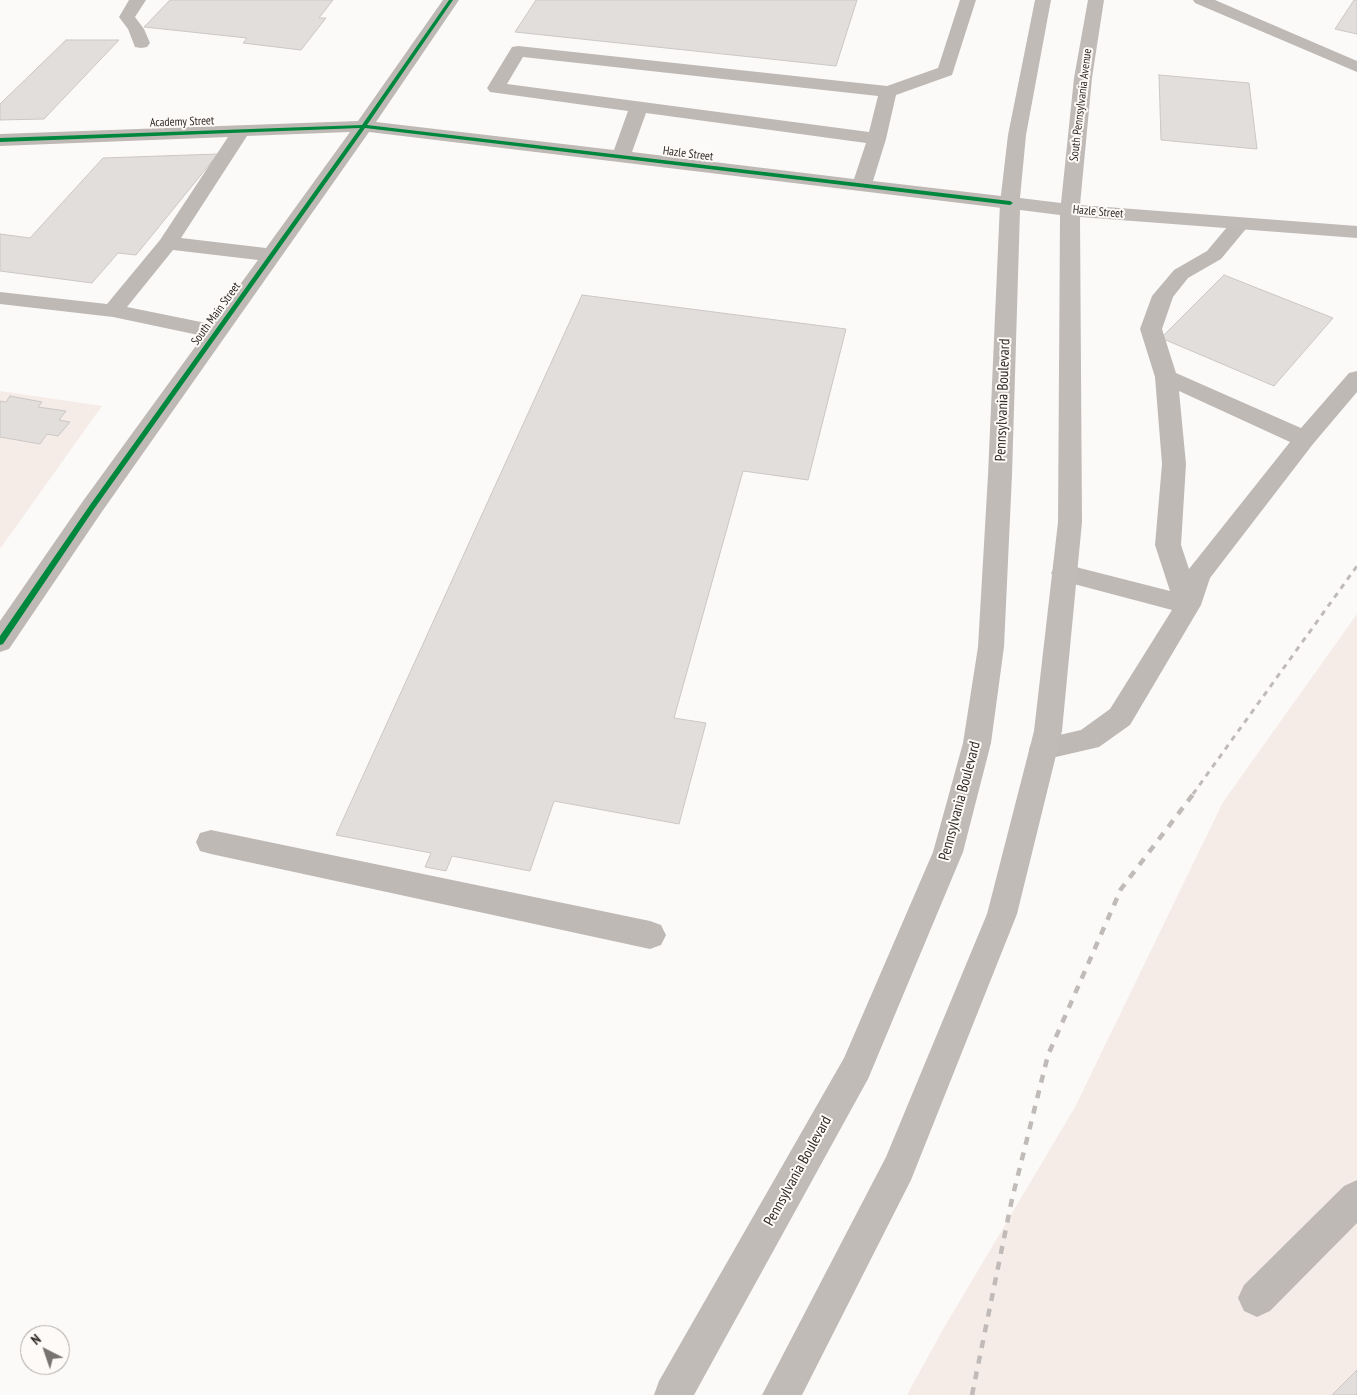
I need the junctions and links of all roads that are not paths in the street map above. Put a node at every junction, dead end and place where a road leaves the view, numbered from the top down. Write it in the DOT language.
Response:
graph roads {
  1 [pos="138,0"];
  2 [pos="451,0"];
  3 [pos="968,0"];
  4 [pos="1043,0"];
  5 [pos="1096,0"];
  6 [pos="1201,0"];
  7 [pos="141,43"];
  8 [pos="1357,67"];
  9 [pos="888,92"];
  10 [pos="639,108"];
  11 [pos="364,126"];
  12 [pos="241,131"];
  13 [pos="877,139"];
  14 [pos="2,145"];
  15 [pos="621,157"];
  16 [pos="862,185"];
  17 [pos="1010,203"];
  18 [pos="1070,210"];
  19 [pos="1240,224"];
  20 [pos="1357,232"];
  21 [pos="168,243"];
  22 [pos="272,255"];
  23 [pos="0,298"];
  24 [pos="113,311"];
  25 [pos="217,332"];
  26 [pos="1166,377"];
  27 [pos="1357,378"];
  28 [pos="1305,439"];
  29 [pos="1064,573"];
  30 [pos="1188,605"];
  31 [pos="0,642"];
  32 [pos="1043,749"];
  33 [pos="211,842"];
  34 [pos="650,935"];
  35 [pos="1357,1198"];
  36 [pos="1257,1298"];
  37 [pos="673,1395"];
  38 [pos="781,1395"];
  1 -- 7 [label="street"];
  2 -- 11 [label="street, South Main Street"];
  3 -- 9 [label="street"];
  4 -- 17 [label="main road"];
  5 -- 18 [label="main road, South Pennsylvania Avenue"];
  6 -- 8 [label="street"];
  9 -- 10 [label="street"];
  9 -- 13 [label="street"];
  10 -- 13 [label="street"];
  10 -- 15 [label="street"];
  11 -- 12 [label="street, Academy Street"];
  11 -- 15 [label="street, Hazle Street"];
  11 -- 22 [label="street, South Main Street"];
  12 -- 14 [label="street, Academy Street"];
  12 -- 21 [label="street"];
  13 -- 16 [label="street"];
  15 -- 16 [label="street, Hazle Street"];
  16 -- 17 [label="street, Hazle Street"];
  17 -- 18 [label="main road, Hazle Street"];
  17 -- 37 [label="main road, Pennsylvania Boulevard"];
  18 -- 19 [label="main road, Hazle Street"];
  18 -- 29 [label="main road"];
  19 -- 20 [label="main road, Hazle Street"];
  19 -- 26 [label="street"];
  21 -- 22 [label="street"];
  21 -- 24 [label="street"];
  22 -- 25 [label="street, South Main Street"];
  23 -- 24 [label="street"];
  24 -- 25 [label="street"];
  25 -- 31 [label="street, South Main Street"];
  26 -- 28 [label="street"];
  26 -- 30 [label="street"];
  27 -- 28 [label="street"];
  28 -- 30 [label="street"];
  29 -- 30 [label="street"];
  29 -- 32 [label="main road"];
  30 -- 32 [label="street"];
  32 -- 38 [label="main road"];
  33 -- 34 [label="street"];
  35 -- 36 [label="street"];
}
